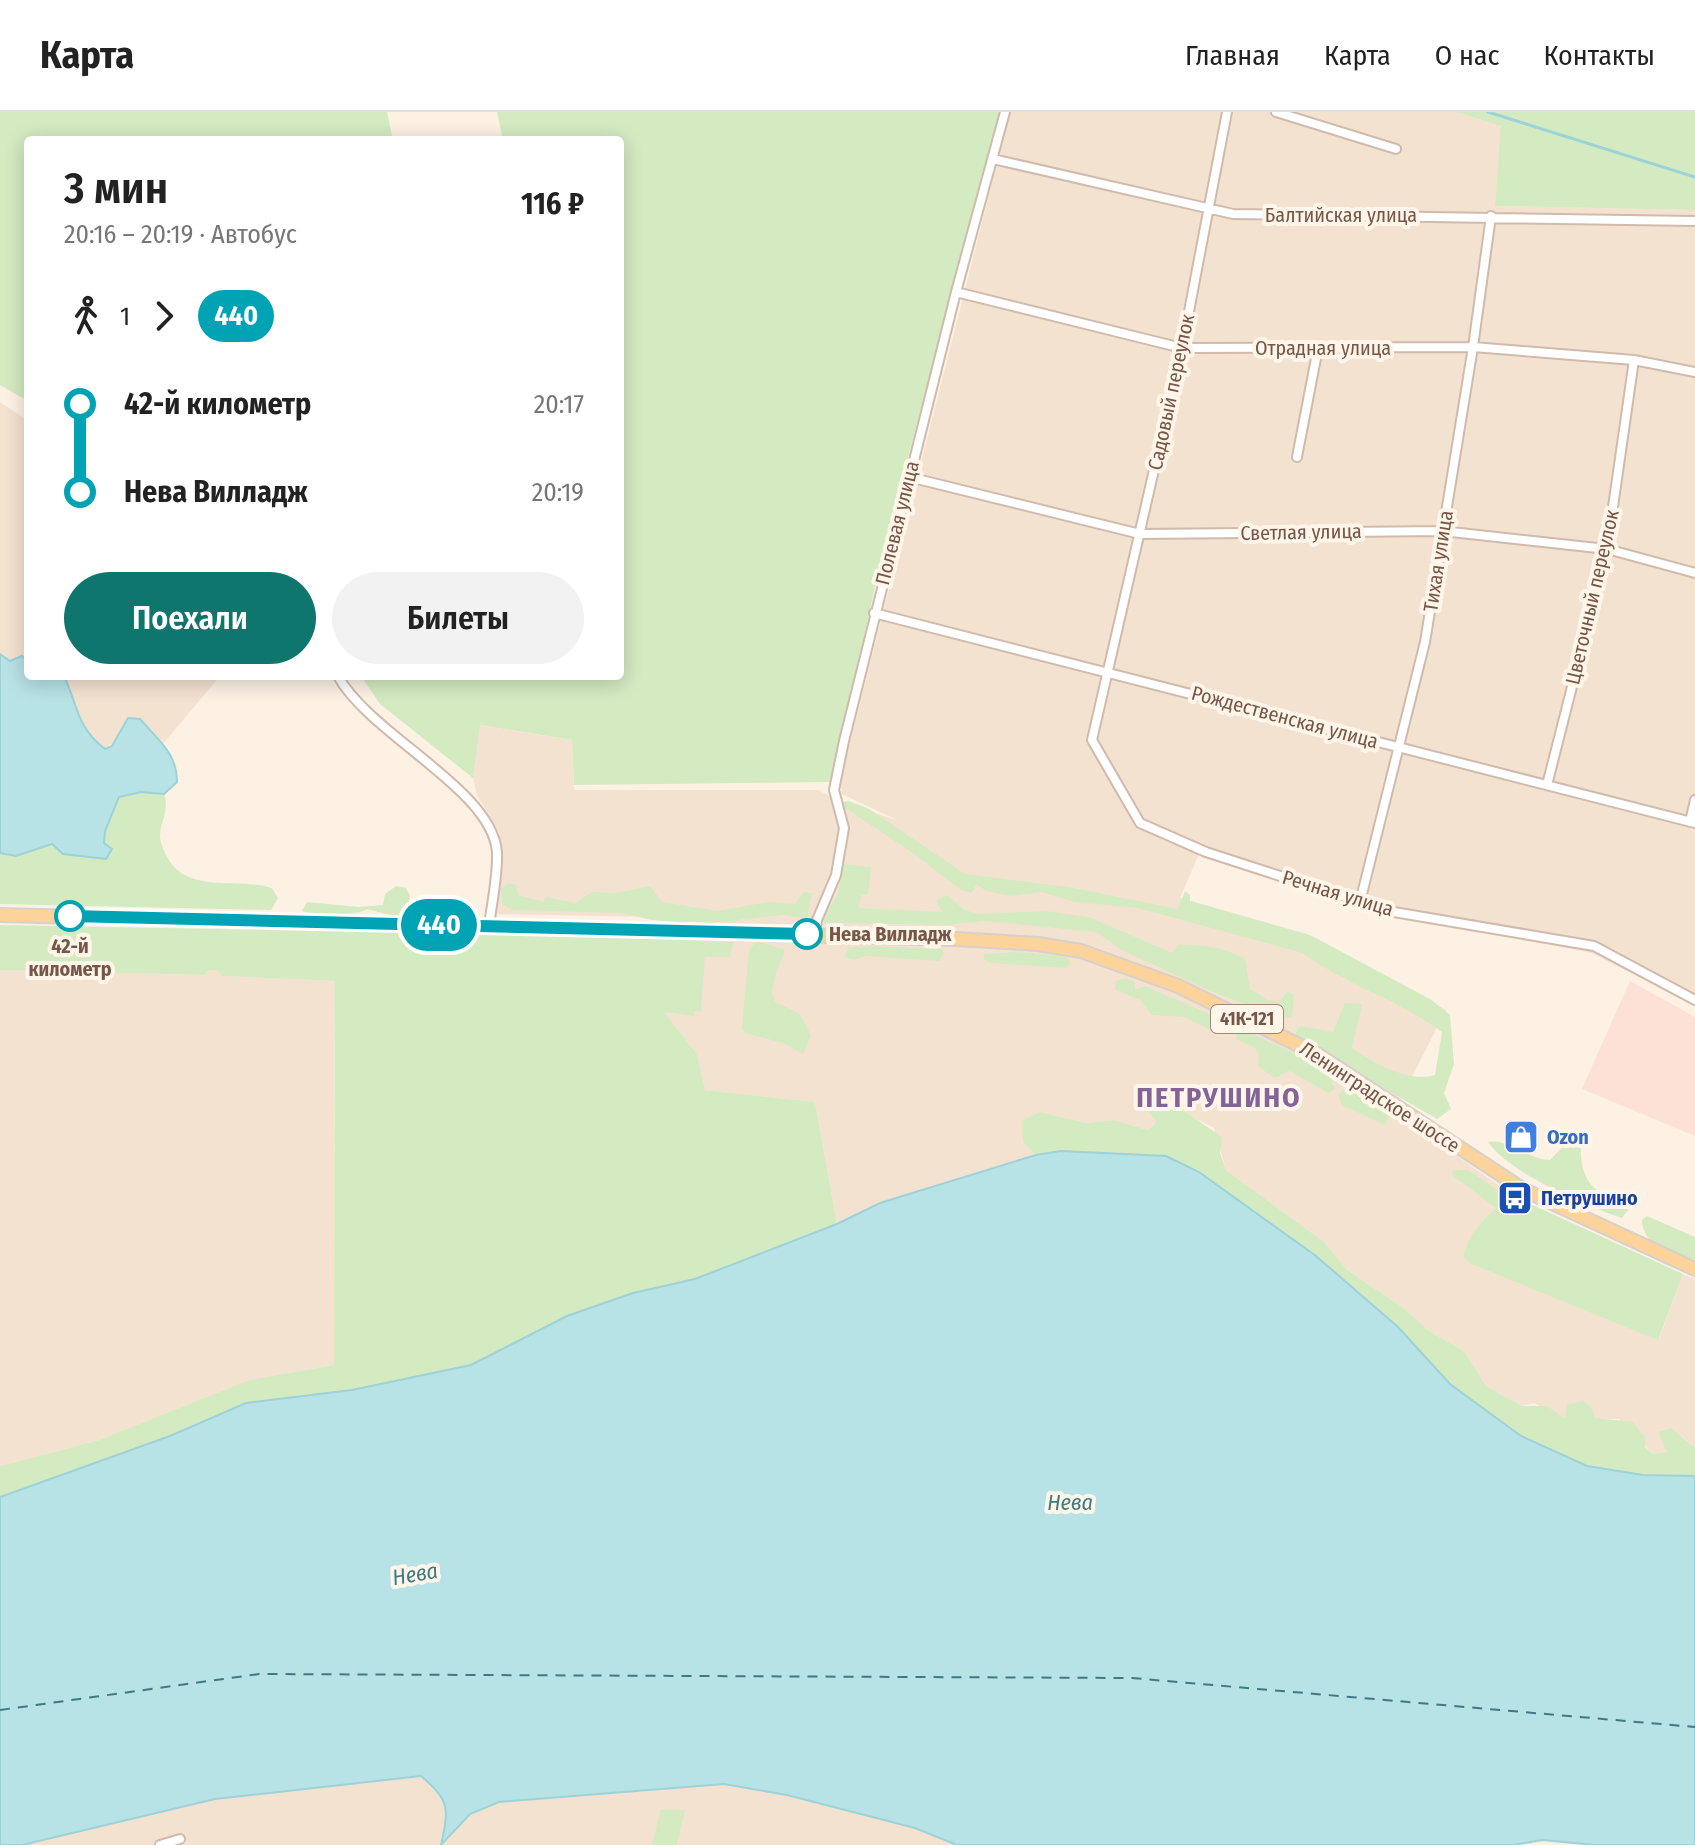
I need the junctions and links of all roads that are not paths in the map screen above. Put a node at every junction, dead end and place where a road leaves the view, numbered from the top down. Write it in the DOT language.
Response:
graph roads {
  1 [pos="1005,112"];
  2 [pos="1227,112"];
  3 [pos="1276,112"];
  4 [pos="1396,149"];
  5 [pos="993,159"];
  6 [pos="1207,209"];
  7 [pos="1491,216"];
  8 [pos="1695,221"];
  9 [pos="956,292"];
  10 [pos="1473,347"];
  11 [pos="1182,348"];
  12 [pos="1318,348"];
  13 [pos="1634,360"];
  14 [pos="1695,372"];
  15 [pos="1297,457"];
  16 [pos="909,477"];
  17 [pos="1442,531"];
  18 [pos="1140,534"];
  19 [pos="1607,549"];
  20 [pos="1695,573"];
  21 [pos="874,613"];
  22 [pos="1105,671"];
  23 [pos="341,680"];
  24 [pos="1400,747"];
  25 [pos="1547,785"];
  26 [pos="1695,800"];
  27 [pos="1692,822"];
  28 [pos="1360,902"];
  29 [pos="0,915"];
  30 [pos="489,926"];
  31 [pos="815,934"];
  32 [pos="1695,1000"];
  33 [pos="1695,1269"];
  34 [pos="180,1839"];
  35 [pos="160,1845"];
  1 -- 5 [label="street, Полевая улица"];
  2 -- 6 [label="street, Садовый переулок"];
  3 -- 4 [label="street"];
  5 -- 6 [label="street, Балтийская улица"];
  5 -- 9 [label="street, Полевая улица"];
  6 -- 7 [label="street, Балтийская улица"];
  6 -- 11 [label="street, Садовый переулок"];
  7 -- 8 [label="street, Балтийская улица"];
  7 -- 10 [label="street, Тихая улица"];
  9 -- 11 [label="street, Отрадная улица"];
  9 -- 16 [label="street, Полевая улица"];
  10 -- 12 [label="street, Отрадная улица"];
  10 -- 13 [label="street, Отрадная улица"];
  10 -- 17 [label="street, Тихая улица"];
  11 -- 12 [label="street, Отрадная улица"];
  11 -- 18 [label="street, Садовый переулок"];
  12 -- 15 [label="street"];
  13 -- 14 [label="street, Отрадная улица"];
  13 -- 19 [label="street, Цветочный переулок"];
  16 -- 18 [label="street, Светлая улица"];
  16 -- 21 [label="street, Полевая улица"];
  17 -- 18 [label="street, Светлая улица"];
  17 -- 19 [label="street, Светлая улица"];
  17 -- 24 [label="street, Тихая улица"];
  18 -- 22 [label="street, Садовый переулок"];
  19 -- 20 [label="street, Светлая улица"];
  19 -- 25 [label="street, Цветочный переулок"];
  21 -- 22 [label="street, Рождественская улица"];
  21 -- 31 [label="street, Полевая улица"];
  22 -- 24 [label="street, Рождественская улица"];
  22 -- 28 [label="street, Речная улица"];
  23 -- 30 [label="street"];
  24 -- 25 [label="street, Рождественская улица"];
  24 -- 28 [label="street, Тихая улица"];
  25 -- 27 [label="street, Рождественская улица"];
  26 -- 27 [label="street"];
  28 -- 32 [label="street, Речная улица"];
  29 -- 30 [label="main road, Ленинградское шоссе / 41К-121"];
  30 -- 31 [label="main road, Ленинградское шоссе / 41К-121"];
  31 -- 33 [label="main road, Ленинградское шоссе / 41К-121"];
  34 -- 35 [label="street"];
}
